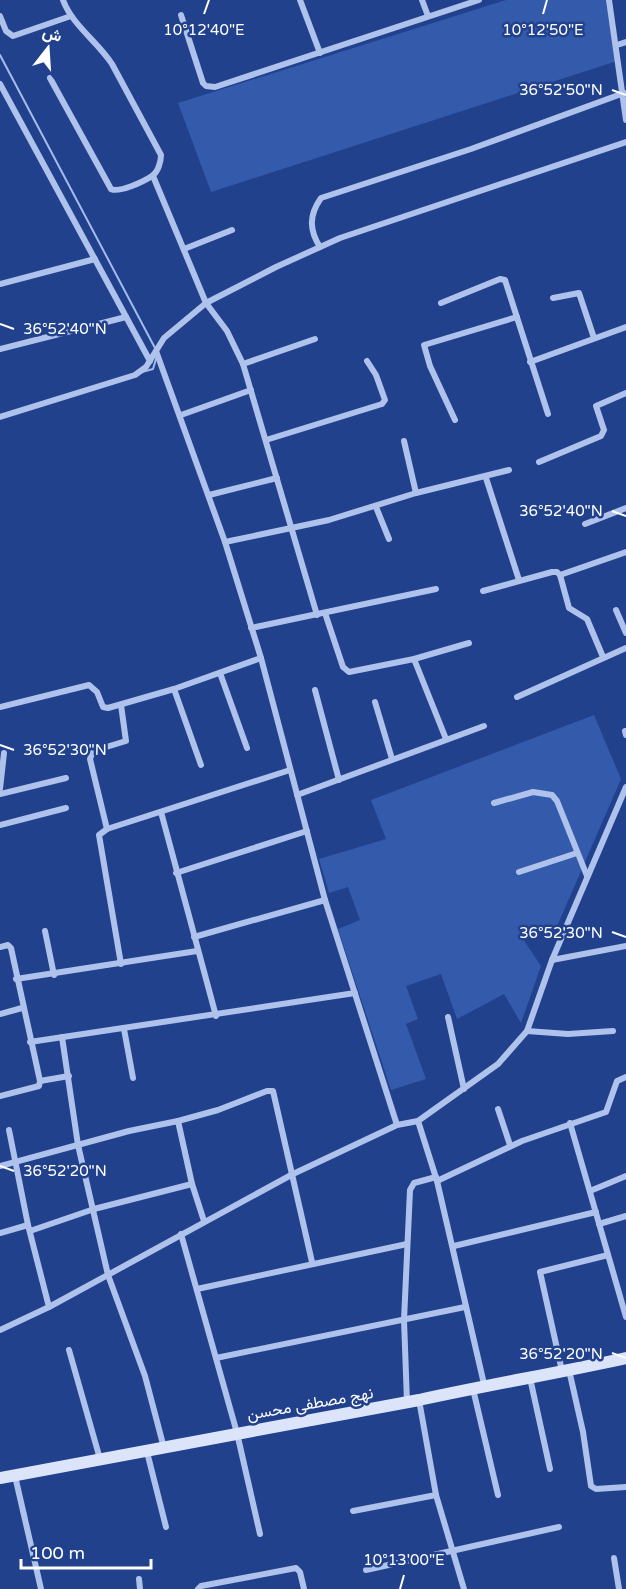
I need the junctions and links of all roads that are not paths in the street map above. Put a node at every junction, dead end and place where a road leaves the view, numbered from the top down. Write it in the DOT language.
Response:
graph roads {
  1 [pos="63,0"];
  2 [pos="300,0"];
  3 [pos="422,0"];
  4 [pos="479,0"];
  5 [pos="609,0"];
  6 [pos="181,15"];
  7 [pos="0,16"];
  8 [pos="71,16"];
  9 [pos="428,16"];
  10 [pos="626,42"];
  11 [pos="617,45"];
  12 [pos="320,53"];
  13 [pos="50,78"];
  14 [pos="0,84"];
  15 [pos="624,93"];
  16 [pos="626,120"];
  17 [pos="626,142"];
  18 [pos="153,176"];
  19 [pos="232,230"];
  20 [pos="320,247"];
  21 [pos="184,249"];
  22 [pos="95,259"];
  23 [pos="0,284"];
  24 [pos="553,298"];
  25 [pos="206,303"];
  26 [pos="441,303"];
  27 [pos="126,317"];
  28 [pos="517,317"];
  29 [pos="626,327"];
  30 [pos="594,338"];
  31 [pos="315,339"];
  32 [pos="0,349"];
  33 [pos="156,351"];
  34 [pos="150,361"];
  35 [pos="367,361"];
  36 [pos="530,362"];
  37 [pos="243,364"];
  38 [pos="252,390"];
  39 [pos="626,393"];
  40 [pos="548,414"];
  41 [pos="181,415"];
  42 [pos="0,417"];
  43 [pos="455,420"];
  44 [pos="266,440"];
  45 [pos="404,441"];
  46 [pos="539,462"];
  47 [pos="509,471"];
  48 [pos="277,478"];
  49 [pos="486,478"];
  50 [pos="416,493"];
  51 [pos="209,495"];
  52 [pos="376,507"];
  53 [pos="626,508"];
  54 [pos="585,524"];
  55 [pos="291,529"];
  56 [pos="388,539"];
  57 [pos="225,542"];
  58 [pos="626,552"];
  59 [pos="560,575"];
  60 [pos="519,580"];
  61 [pos="436,589"];
  62 [pos="483,591"];
  63 [pos="615,610"];
  64 [pos="325,613"];
  65 [pos="317,615"];
  66 [pos="251,628"];
  67 [pos="626,633"];
  68 [pos="469,643"];
  69 [pos="626,648"];
  70 [pos="603,657"];
  71 [pos="261,658"];
  72 [pos="414,658"];
  73 [pos="220,673"];
  74 [pos="174,689"];
  75 [pos="315,690"];
  76 [pos="517,697"];
  77 [pos="375,702"];
  78 [pos="121,705"];
  79 [pos="0,707"];
  80 [pos="484,726"];
  81 [pos="446,739"];
  82 [pos="246,748"];
  83 [pos="4,753"];
  84 [pos="392,759"];
  85 [pos="201,765"];
  86 [pos="290,770"];
  87 [pos="66,778"];
  88 [pos="339,780"];
  89 [pos="626,787"];
  90 [pos="0,789"];
  91 [pos="0,794"];
  92 [pos="297,795"];
  93 [pos="494,804"];
  94 [pos="66,808"];
  95 [pos="161,812"];
  96 [pos="0,825"];
  97 [pos="107,829"];
  98 [pos="307,831"];
  99 [pos="577,853"];
  100 [pos="519,872"];
  101 [pos="176,873"];
  102 [pos="587,876"];
  103 [pos="325,900"];
  104 [pos="45,931"];
  105 [pos="194,937"];
  106 [pos="626,946"];
  107 [pos="0,947"];
  108 [pos="197,951"];
  109 [pos="552,960"];
  110 [pos="122,964"];
  111 [pos="54,975"];
  112 [pos="16,979"];
  113 [pos="355,993"];
  114 [pos="22,1008"];
  115 [pos="0,1014"];
  116 [pos="216,1016"];
  117 [pos="448,1017"];
  118 [pos="123,1029"];
  119 [pos="527,1031"];
  120 [pos="613,1031"];
  121 [pos="62,1037"];
  122 [pos="30,1042"];
  123 [pos="69,1076"];
  124 [pos="626,1077"];
  125 [pos="133,1078"];
  126 [pos="40,1081"];
  127 [pos="464,1089"];
  128 [pos="0,1096"];
  129 [pos="498,1109"];
  130 [pos="178,1121"];
  131 [pos="417,1121"];
  132 [pos="570,1123"];
  133 [pos="397,1125"];
  134 [pos="9,1130"];
  135 [pos="78,1145"];
  136 [pos="510,1145"];
  137 [pos="16,1161"];
  138 [pos="0,1166"];
  139 [pos="293,1174"];
  140 [pos="626,1176"];
  141 [pos="437,1179"];
  142 [pos="192,1184"];
  143 [pos="590,1191"];
  144 [pos="94,1209"];
  145 [pos="596,1212"];
  146 [pos="626,1216"];
  147 [pos="204,1221"];
  148 [pos="599,1224"];
  149 [pos="29,1228"];
  150 [pos="0,1233"];
  151 [pos="181,1234"];
  152 [pos="407,1244"];
  153 [pos="454,1246"];
  154 [pos="608,1255"];
  155 [pos="312,1262"];
  156 [pos="108,1275"];
  157 [pos="197,1289"];
  158 [pos="465,1306"];
  159 [pos="49,1307"];
  160 [pos="626,1317"];
  161 [pos="404,1320"];
  162 [pos="0,1330"];
  163 [pos="69,1350"];
  164 [pos="216,1358"];
  165 [pos="626,1358"];
  166 [pos="565,1371"];
  167 [pos="530,1378"];
  168 [pos="478,1386"];
  169 [pos="413,1401"];
  170 [pos="237,1434"];
  171 [pos="164,1448"];
  172 [pos="147,1452"];
  173 [pos="100,1460"];
  174 [pos="550,1469"];
  175 [pos="15,1476"];
  176 [pos="0,1479"];
  177 [pos="626,1487"];
  178 [pos="436,1494"];
  179 [pos="498,1495"];
  180 [pos="353,1511"];
  181 [pos="166,1527"];
  182 [pos="559,1527"];
  183 [pos="260,1534"];
  184 [pos="453,1550"];
  185 [pos="614,1558"];
  186 [pos="366,1570"];
  187 [pos="139,1579"];
  188 [pos="41,1589"];
  189 [pos="140,1589"];
  190 [pos="198,1589"];
  191 [pos="304,1589"];
  192 [pos="464,1589"];
  193 [pos="619,1589"];
  1 -- 8 [label="street"];
  2 -- 12 [label="street"];
  3 -- 9 [label="street"];
  4 -- 9 [label="street"];
  5 -- 11 [label="street"];
  6 -- 12 [label="street"];
  7 -- 8 [label="street"];
  8 -- 18 [label="street"];
  9 -- 12 [label="street"];
  10 -- 11 [label="street"];
  11 -- 15 [label="street"];
  13 -- 18 [label="street"];
  14 -- 22 [label="street"];
  15 -- 16 [label="street"];
  15 -- 20 [label="street"];
  17 -- 20 [label="street"];
  18 -- 21 [label="street"];
  19 -- 21 [label="street"];
  20 -- 25 [label="street"];
  21 -- 25 [label="street"];
  22 -- 23 [label="street"];
  22 -- 27 [label="street"];
  24 -- 30 [label="street"];
  25 -- 33 [label="street"];
  25 -- 37 [label="street"];
  26 -- 28 [label="street"];
  27 -- 32 [label="street"];
  27 -- 34 [label="street"];
  28 -- 36 [label="street"];
  28 -- 43 [label="street"];
  29 -- 30 [label="street"];
  30 -- 36 [label="street"];
  31 -- 37 [label="street"];
  33 -- 34 [label="street"];
  33 -- 41 [label="street"];
  34 -- 42 [label="street"];
  35 -- 44 [label="street"];
  36 -- 40 [label="street"];
  37 -- 38 [label="street"];
  38 -- 41 [label="street"];
  38 -- 44 [label="street"];
  39 -- 46 [label="street"];
  41 -- 51 [label="street"];
  44 -- 48 [label="street"];
  45 -- 50 [label="street"];
  47 -- 49 [label="street"];
  48 -- 51 [label="street"];
  48 -- 55 [label="street"];
  49 -- 50 [label="street"];
  49 -- 60 [label="street"];
  50 -- 52 [label="street"];
  51 -- 57 [label="street"];
  52 -- 55 [label="street"];
  52 -- 56 [label="street"];
  53 -- 54 [label="street"];
  55 -- 57 [label="street"];
  55 -- 65 [label="street"];
  57 -- 66 [label="street"];
  58 -- 59 [label="street"];
  59 -- 60 [label="street"];
  59 -- 70 [label="street"];
  60 -- 62 [label="street"];
  61 -- 64 [label="street"];
  63 -- 67 [label="street"];
  64 -- 65 [label="street"];
  64 -- 72 [label="street"];
  65 -- 66 [label="street"];
  66 -- 71 [label="street"];
  68 -- 72 [label="street"];
  69 -- 70 [label="street"];
  70 -- 76 [label="street"];
  71 -- 73 [label="street"];
  71 -- 86 [label="street"];
  72 -- 81 [label="street"];
  73 -- 74 [label="street"];
  73 -- 82 [label="street"];
  74 -- 78 [label="street"];
  74 -- 85 [label="street"];
  75 -- 88 [label="street"];
  77 -- 84 [label="street"];
  78 -- 79 [label="street"];
  78 -- 97 [label="street"];
  80 -- 81 [label="street"];
  81 -- 84 [label="street"];
  83 -- 90 [label="street"];
  84 -- 88 [label="street"];
  86 -- 92 [label="street"];
  86 -- 95 [label="street"];
  87 -- 91 [label="street"];
  88 -- 92 [label="street"];
  89 -- 102 [label="street"];
  92 -- 98 [label="street"];
  93 -- 99 [label="street"];
  94 -- 96 [label="street"];
  95 -- 97 [label="street"];
  95 -- 101 [label="street"];
  97 -- 110 [label="street"];
  98 -- 101 [label="street"];
  98 -- 103 [label="street"];
  99 -- 100 [label="street"];
  99 -- 102 [label="street"];
  101 -- 105 [label="street"];
  102 -- 109 [label="street"];
  103 -- 105 [label="street"];
  103 -- 113 [label="street"];
  104 -- 111 [label="street"];
  105 -- 108 [label="street"];
  106 -- 109 [label="street"];
  107 -- 112 [label="street"];
  108 -- 110 [label="street"];
  108 -- 116 [label="street"];
  109 -- 119 [label="street"];
  110 -- 111 [label="street"];
  111 -- 112 [label="street"];
  112 -- 114 [label="street"];
  113 -- 116 [label="street"];
  113 -- 133 [label="street"];
  114 -- 115 [label="street"];
  114 -- 122 [label="street"];
  116 -- 118 [label="street"];
  117 -- 127 [label="street"];
  118 -- 121 [label="street"];
  118 -- 125 [label="street"];
  119 -- 120 [label="street"];
  119 -- 127 [label="street"];
  121 -- 122 [label="street"];
  121 -- 123 [label="street"];
  122 -- 126 [label="street"];
  123 -- 126 [label="street"];
  123 -- 135 [label="street"];
  124 -- 132 [label="street"];
  126 -- 128 [label="street"];
  127 -- 131 [label="street"];
  129 -- 136 [label="street"];
  130 -- 135 [label="street"];
  130 -- 139 [label="street"];
  130 -- 142 [label="street"];
  131 -- 133 [label="street"];
  131 -- 141 [label="street"];
  132 -- 136 [label="street"];
  132 -- 143 [label="street"];
  133 -- 139 [label="street"];
  134 -- 137 [label="street"];
  135 -- 137 [label="street"];
  135 -- 144 [label="street"];
  136 -- 141 [label="street"];
  137 -- 138 [label="street"];
  137 -- 149 [label="street"];
  139 -- 147 [label="street"];
  139 -- 155 [label="street"];
  140 -- 143 [label="street"];
  141 -- 152 [label="street"];
  141 -- 153 [label="street"];
  142 -- 144 [label="street"];
  142 -- 147 [label="street"];
  143 -- 145 [label="street"];
  144 -- 149 [label="street"];
  144 -- 156 [label="street"];
  145 -- 148 [label="street"];
  145 -- 153 [label="street"];
  146 -- 148 [label="street"];
  147 -- 151 [label="street"];
  148 -- 154 [label="street"];
  149 -- 150 [label="street"];
  149 -- 159 [label="street"];
  151 -- 156 [label="street"];
  151 -- 157 [label="street"];
  152 -- 155 [label="street"];
  152 -- 161 [label="street"];
  153 -- 158 [label="street"];
  154 -- 160 [label="street"];
  154 -- 166 [label="street"];
  155 -- 157 [label="street"];
  156 -- 159 [label="street"];
  156 -- 171 [label="street"];
  157 -- 164 [label="street"];
  158 -- 161 [label="street"];
  158 -- 168 [label="street"];
  159 -- 162 [label="street"];
  161 -- 164 [label="street"];
  161 -- 169 [label="street"];
  163 -- 173 [label="street"];
  164 -- 170 [label="street"];
  165 -- 166 [label="main road, نهج مصطفى محسن"];
  166 -- 167 [label="main road, نهج مصطفى محسن"];
  166 -- 177 [label="street"];
  167 -- 168 [label="main road, نهج مصطفى محسن"];
  167 -- 174 [label="street"];
  168 -- 169 [label="main road, نهج مصطفى محسن"];
  168 -- 179 [label="street"];
  169 -- 170 [label="main road, نهج مصطفى محسن"];
  169 -- 178 [label="street"];
  170 -- 171 [label="main road, نهج مصطفى محسن"];
  170 -- 183 [label="street"];
  171 -- 172 [label="main road, نهج مصطفى محسن"];
  172 -- 173 [label="main road, نهج مصطفى محسن"];
  172 -- 181 [label="street"];
  173 -- 175 [label="main road, نهج مصطفى محسن"];
  175 -- 176 [label="main road, نهج مصطفى محسن"];
  175 -- 188 [label="street"];
  178 -- 180 [label="street"];
  178 -- 184 [label="street"];
  182 -- 184 [label="street"];
  184 -- 186 [label="street"];
  184 -- 192 [label="street"];
  185 -- 193 [label="street"];
  187 -- 189 [label="street"];
  190 -- 191 [label="street"];
}
